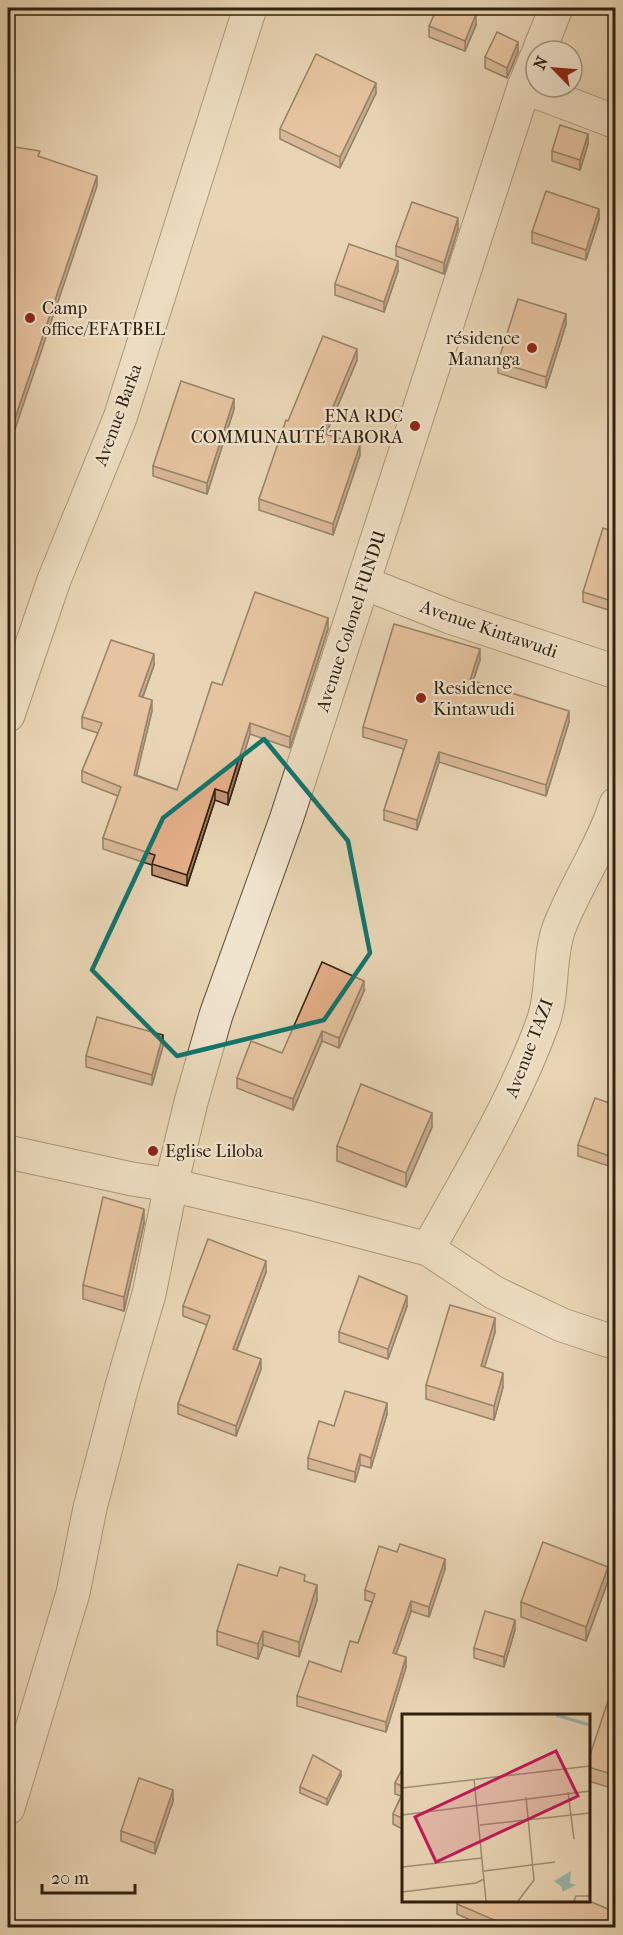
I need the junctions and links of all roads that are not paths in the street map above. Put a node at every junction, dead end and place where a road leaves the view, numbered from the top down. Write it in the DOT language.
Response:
graph roads {
  1 [pos="250,8"];
  2 [pos="556,8"];
  3 [pos="544,39"];
  4 [pos="524,91"];
  5 [pos="575,99"];
  6 [pos="615,122"];
  7 [pos="364,583"];
  8 [pos="615,672"];
  9 [pos="8,715"];
  10 [pos="615,804"];
  11 [pos="8,1152"];
  12 [pos="171,1185"];
  13 [pos="428,1249"];
  14 [pos="615,1343"];
  15 [pos="8,1808"];
  1 -- 9 [label="street, Avenue Barka"];
  2 -- 3 [label="street"];
  4 -- 7 [label="street, Avenue Colonel FUNDU"];
  5 -- 6 [label="street"];
  7 -- 8 [label="street, Avenue Kintawudi"];
  7 -- 12 [label="street, Avenue Colonel FUNDU"];
  10 -- 13 [label="street, Avenue TAZI"];
  11 -- 12 [label="street"];
  12 -- 13 [label="street"];
  12 -- 15 [label="street, Avenue Colonel FUNDU"];
  13 -- 14 [label="street"];
}
